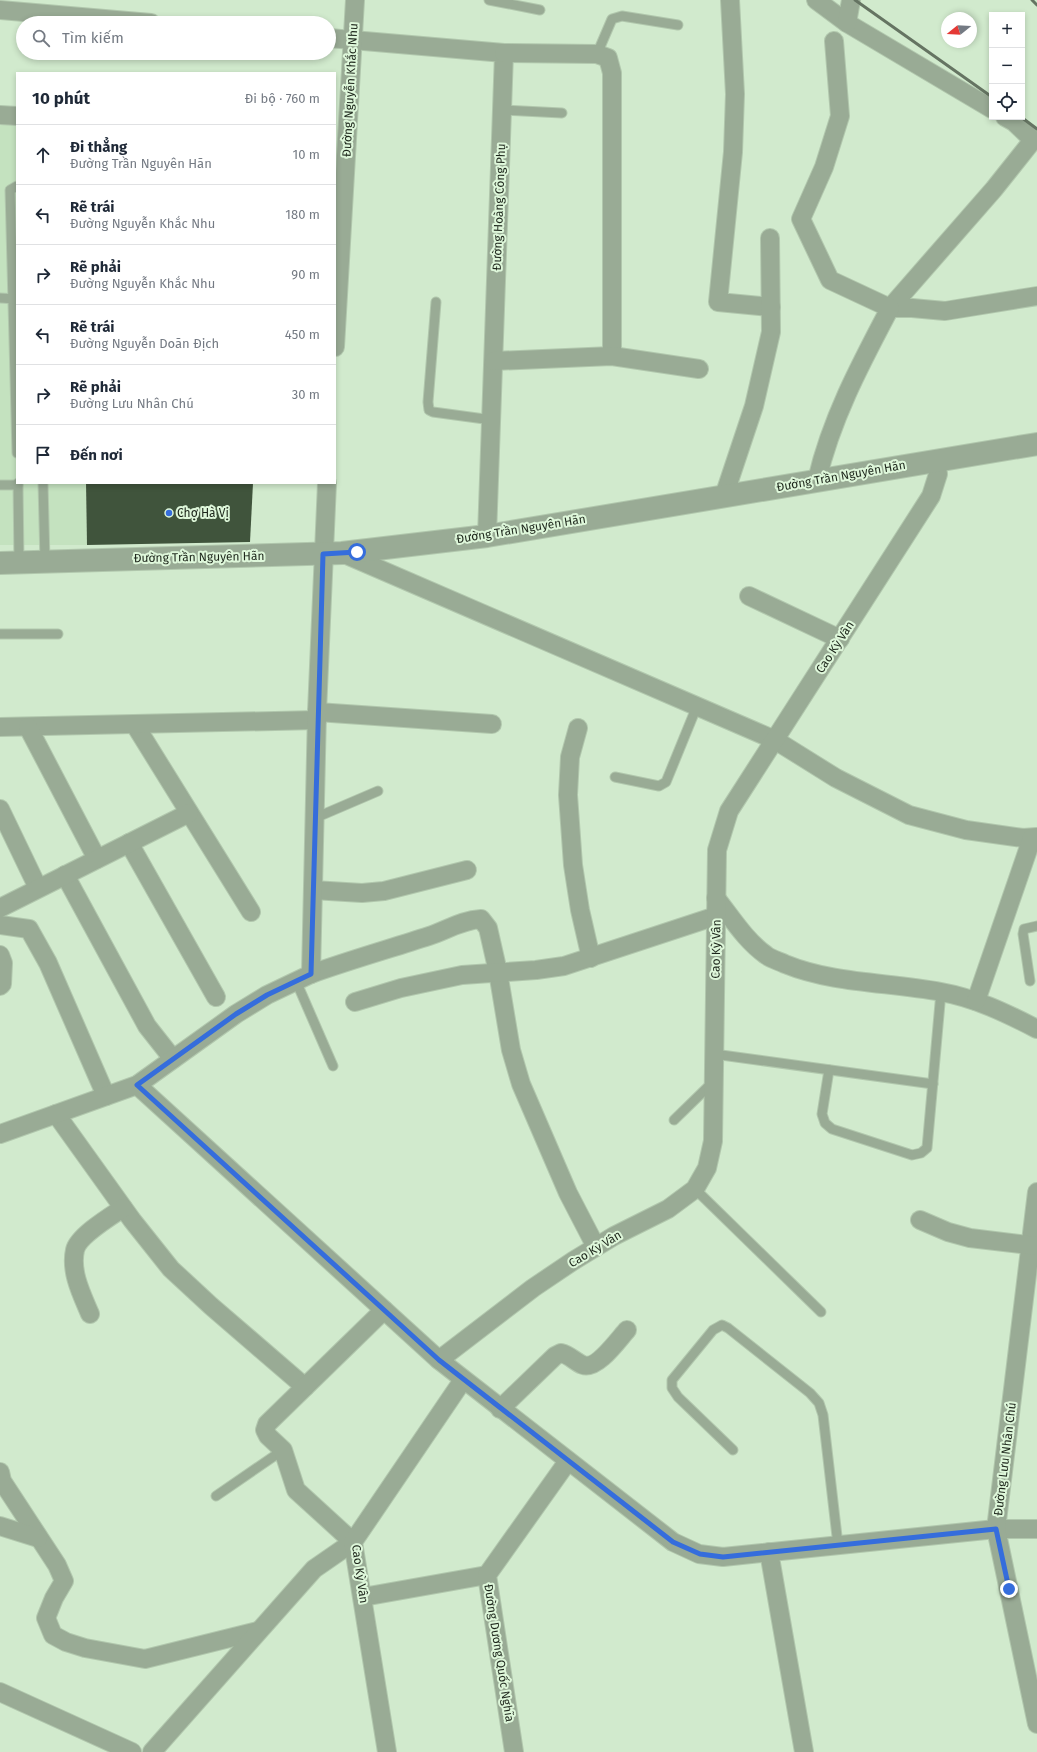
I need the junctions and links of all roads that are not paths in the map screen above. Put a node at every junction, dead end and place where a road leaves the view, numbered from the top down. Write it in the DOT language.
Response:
graph roads {
  1 [pos="355,0"];
  2 [pos="489,0"];
  3 [pos="730,0"];
  4 [pos="816,0"];
  5 [pos="851,0"];
  6 [pos="0,10"];
  7 [pos="540,10"];
  8 [pos="70,16"];
  9 [pos="848,23"];
  10 [pos="678,25"];
  11 [pos="336,39"];
  12 [pos="353,40"];
  13 [pos="834,41"];
  14 [pos="504,53"];
  15 [pos="597,54"];
  16 [pos="989,107"];
  17 [pos="502,110"];
  18 [pos="562,113"];
  19 [pos="0,115"];
  20 [pos="16,116"];
  21 [pos="1010,120"];
  22 [pos="341,129"];
  23 [pos="16,187"];
  24 [pos="770,238"];
  25 [pos="1037,296"];
  26 [pos="0,298"];
  27 [pos="15,299"];
  28 [pos="436,302"];
  29 [pos="771,307"];
  30 [pos="890,308"];
  31 [pos="336,311"];
  32 [pos="612,356"];
  33 [pos="494,362"];
  34 [pos="699,369"];
  35 [pos="16,412"];
  36 [pos="492,420"];
  37 [pos="1037,444"];
  38 [pos="936,460"];
  39 [pos="817,480"];
  40 [pos="18,484"];
  41 [pos="43,484"];
  42 [pos="327,484"];
  43 [pos="0,485"];
  44 [pos="724,496"];
  45 [pos="487,536"];
  46 [pos="333,554"];
  47 [pos="45,561"];
  48 [pos="10,562"];
  49 [pos="749,596"];
  50 [pos="0,634"];
  51 [pos="58,634"];
  52 [pos="840,639"];
  53 [pos="697,706"];
  54 [pos="317,716"];
  55 [pos="492,724"];
  56 [pos="135,725"];
  57 [pos="0,727"];
  58 [pos="28,727"];
  59 [pos="578,728"];
  60 [pos="775,740"];
  61 [pos="615,777"];
  62 [pos="378,790"];
  63 [pos="0,809"];
  64 [pos="189,813"];
  65 [pos="315,818"];
  66 [pos="1034,838"];
  67 [pos="129,843"];
  68 [pos="97,859"];
  69 [pos="467,870"];
  70 [pos="65,875"];
  71 [pos="38,888"];
  72 [pos="313,890"];
  73 [pos="716,898"];
  74 [pos="0,908"];
  75 [pos="251,912"];
  76 [pos="716,916"];
  77 [pos="0,925"];
  78 [pos="1037,926"];
  79 [pos="0,955"];
  80 [pos="591,958"];
  81 [pos="498,972"];
  82 [pos="303,978"];
  83 [pos="1030,981"];
  84 [pos="0,986"];
  85 [pos="941,992"];
  86 [pos="216,997"];
  87 [pos="976,1001"];
  88 [pos="355,1002"];
  89 [pos="1037,1029"];
  90 [pos="714,1054"];
  91 [pos="174,1059"];
  92 [pos="334,1066"];
  93 [pos="829,1070"];
  94 [pos="714,1081"];
  95 [pos="933,1084"];
  96 [pos="137,1085"];
  97 [pos="106,1096"];
  98 [pos="56,1114"];
  99 [pos="674,1120"];
  100 [pos="0,1134"];
  101 [pos="695,1190"];
  102 [pos="1037,1192"];
  103 [pos="123,1208"];
  104 [pos="920,1220"];
  105 [pos="1034,1245"];
  106 [pos="596,1247"];
  107 [pos="384,1310"];
  108 [pos="822,1312"];
  109 [pos="90,1314"];
  110 [pos="627,1330"];
  111 [pos="439,1360"];
  112 [pos="463,1380"];
  113 [pos="305,1387"];
  114 [pos="500,1409"];
  115 [pos="283,1450"];
  116 [pos="733,1450"];
  117 [pos="568,1461"];
  118 [pos="0,1472"];
  119 [pos="216,1496"];
  120 [pos="0,1526"];
  121 [pos="996,1529"];
  122 [pos="1037,1529"];
  123 [pos="38,1538"];
  124 [pos="353,1542"];
  125 [pos="838,1545"];
  126 [pos="768,1552"];
  127 [pos="487,1575"];
  128 [pos="363,1597"];
  129 [pos="258,1631"];
  130 [pos="0,1692"];
  131 [pos="1037,1724"];
  132 [pos="132,1752"];
  133 [pos="152,1752"];
  134 [pos="387,1752"];
  135 [pos="514,1752"];
  136 [pos="804,1752"];
  1 -- 12 [label="street, Đường Nguyễn Khắc Nhu"];
  2 -- 7 [label="lane"];
  3 -- 29 [label="street"];
  4 -- 9 [label="street"];
  5 -- 9 [label="street"];
  6 -- 8 [label="street"];
  9 -- 16 [label="street"];
  10 -- 15 [label="lane"];
  11 -- 12 [label="street"];
  12 -- 14 [label="street"];
  12 -- 22 [label="street, Đường Nguyễn Khắc Nhu"];
  13 -- 30 [label="street"];
  14 -- 15 [label="street"];
  14 -- 17 [label="street, Đường Hoàng Công Phụ"];
  15 -- 32 [label="street"];
  17 -- 18 [label="lane"];
  17 -- 33 [label="street, Đường Hoàng Công Phụ"];
  19 -- 20 [label="street"];
  21 -- 30 [label="street"];
  22 -- 31 [label="street, Đường Nguyễn Khắc Nhu"];
  23 -- 27 [label="lane"];
  24 -- 29 [label="street"];
  25 -- 30 [label="street"];
  26 -- 27 [label="lane"];
  27 -- 35 [label="lane"];
  28 -- 36 [label="lane"];
  29 -- 44 [label="street"];
  30 -- 39 [label="street"];
  32 -- 33 [label="street"];
  32 -- 34 [label="street"];
  33 -- 36 [label="street, Đường Hoàng Công Phụ"];
  36 -- 45 [label="street, Đường Hoàng Công Phụ"];
  37 -- 38 [label="street, Đường Trần Nguyên Hãn"];
  38 -- 39 [label="street, Đường Trần Nguyên Hãn"];
  38 -- 52 [label="street, Cao Kỳ Vân"];
  39 -- 44 [label="street, Đường Trần Nguyên Hãn"];
  40 -- 43 [label="lane"];
  40 -- 48 [label="lane"];
  41 -- 47 [label="lane"];
  42 -- 46 [label="street"];
  44 -- 45 [label="street, Đường Trần Nguyên Hãn"];
  45 -- 46 [label="street, Đường Trần Nguyên Hãn"];
  46 -- 47 [label="street, Đường Trần Nguyên Hãn"];
  46 -- 53 [label="street"];
  46 -- 54 [label="street"];
  47 -- 48 [label="street, Đường Trần Nguyên Hãn"];
  49 -- 52 [label="street"];
  50 -- 51 [label="lane"];
  52 -- 60 [label="street, Cao Kỳ Vân"];
  53 -- 60 [label="street"];
  53 -- 61 [label="lane"];
  54 -- 55 [label="street"];
  54 -- 56 [label="street"];
  54 -- 65 [label="street"];
  56 -- 58 [label="street"];
  56 -- 64 [label="street"];
  57 -- 58 [label="street"];
  58 -- 68 [label="street"];
  59 -- 80 [label="street"];
  60 -- 66 [label="street"];
  60 -- 73 [label="street, Cao Kỳ Vân"];
  62 -- 65 [label="lane"];
  63 -- 71 [label="street"];
  64 -- 67 [label="street"];
  64 -- 75 [label="street"];
  65 -- 72 [label="street"];
  66 -- 87 [label="street"];
  67 -- 68 [label="street"];
  67 -- 86 [label="street"];
  68 -- 70 [label="street"];
  69 -- 72 [label="street"];
  70 -- 71 [label="street"];
  70 -- 91 [label="street"];
  71 -- 74 [label="street"];
  72 -- 82 [label="street"];
  73 -- 76 [label="street, Cao Kỳ Vân"];
  73 -- 85 [label="street"];
  76 -- 80 [label="street"];
  76 -- 90 [label="street, Cao Kỳ Vân"];
  77 -- 97 [label="street"];
  78 -- 83 [label="lane"];
  79 -- 84 [label="street"];
  80 -- 81 [label="street"];
  81 -- 82 [label="street"];
  81 -- 88 [label="street"];
  81 -- 106 [label="street"];
  82 -- 91 [label="street"];
  82 -- 92 [label="lane"];
  85 -- 87 [label="street"];
  85 -- 95 [label="lane"];
  87 -- 89 [label="street"];
  90 -- 93 [label="lane"];
  90 -- 94 [label="street, Cao Kỳ Vân"];
  91 -- 96 [label="street"];
  93 -- 95 [label="lane"];
  93 -- 95 [label="lane"];
  94 -- 99 [label="lane"];
  94 -- 101 [label="street, Cao Kỳ Vân"];
  96 -- 97 [label="street"];
  96 -- 107 [label="street"];
  97 -- 98 [label="street"];
  98 -- 100 [label="street"];
  98 -- 103 [label="street"];
  101 -- 106 [label="street, Cao Kỳ Vân"];
  101 -- 108 [label="lane"];
  102 -- 105 [label="street, Đường Lưu Nhân Chú"];
  103 -- 109 [label="street"];
  103 -- 113 [label="street"];
  104 -- 105 [label="street"];
  105 -- 121 [label="street, Đường Lưu Nhân Chú"];
  106 -- 111 [label="street, Cao Kỳ Vân"];
  107 -- 111 [label="street"];
  107 -- 113 [label="street"];
  110 -- 114 [label="street"];
  111 -- 112 [label="street"];
  112 -- 114 [label="street"];
  112 -- 124 [label="street, Cao Kỳ Vân"];
  113 -- 115 [label="street"];
  114 -- 117 [label="street"];
  115 -- 119 [label="lane"];
  115 -- 124 [label="street"];
  116 -- 125 [label="lane"];
  117 -- 126 [label="street"];
  117 -- 127 [label="street, Đường Dương Quốc Nghĩa"];
  118 -- 123 [label="street"];
  120 -- 123 [label="street"];
  121 -- 122 [label="street"];
  121 -- 125 [label="street"];
  121 -- 131 [label="street, Đường Lưu Nhân Chú"];
  123 -- 129 [label="street"];
  124 -- 128 [label="street, Cao Kỳ Vân"];
  124 -- 129 [label="street"];
  125 -- 126 [label="street"];
  126 -- 136 [label="street"];
  127 -- 128 [label="street"];
  127 -- 135 [label="street, Đường Dương Quốc Nghĩa"];
  128 -- 134 [label="street, Cao Kỳ Vân"];
  129 -- 133 [label="street"];
  130 -- 132 [label="street"];
}
